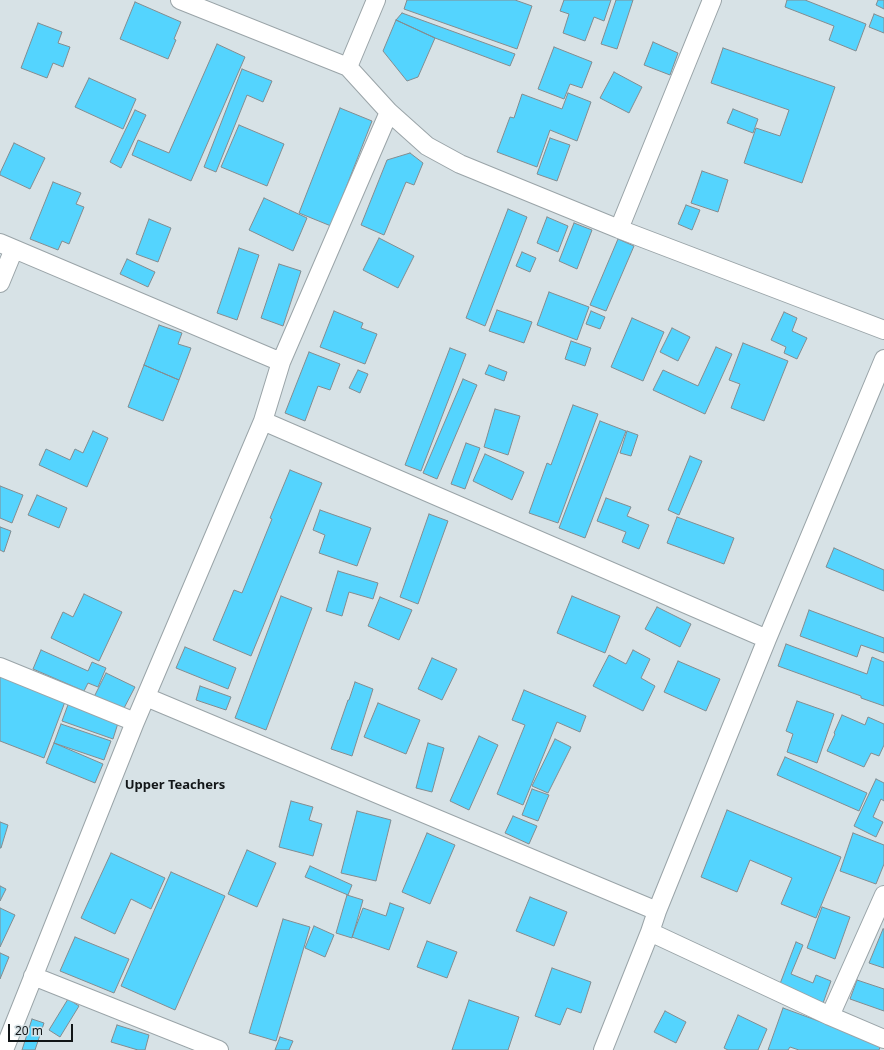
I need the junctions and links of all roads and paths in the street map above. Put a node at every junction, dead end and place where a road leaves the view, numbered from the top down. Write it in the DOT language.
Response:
graph roads {
  1 [pos="180,0"];
  2 [pos="376,0"];
  3 [pos="712,0"];
  4 [pos="348,67"];
  5 [pos="389,112"];
  6 [pos="619,229"];
  7 [pos="7,246"];
  8 [pos="0,283"];
  9 [pos="884,330"];
  10 [pos="884,359"];
  11 [pos="281,362"];
  12 [pos="263,421"];
  13 [pos="767,639"];
  14 [pos="0,667"];
  15 [pos="146,697"];
  16 [pos="135,722"];
  17 [pos="884,895"];
  18 [pos="657,911"];
  19 [pos="650,932"];
  20 [pos="33,976"];
  21 [pos="830,1016"];
  22 [pos="884,1039"];
  23 [pos="4,1050"];
  24 [pos="219,1050"];
  25 [pos="603,1050"];
  1 -- 4 [label="street"];
  2 -- 4 [label="street"];
  3 -- 6 [label="street"];
  4 -- 5 [label="street"];
  5 -- 6 [label="street"];
  5 -- 11 [label="street"];
  6 -- 9 [label="street"];
  7 -- 8 [label="street"];
  7 -- 11 [label="street"];
  10 -- 13 [label="street"];
  11 -- 12 [label="street"];
  12 -- 13 [label="street"];
  12 -- 15 [label="street"];
  13 -- 18 [label="street"];
  14 -- 16 [label="street"];
  15 -- 16 [label="street"];
  15 -- 18 [label="street"];
  16 -- 20 [label="street"];
  17 -- 21 [label="street"];
  18 -- 19 [label="street"];
  19 -- 21 [label="street"];
  19 -- 25 [label="street"];
  20 -- 23 [label="street"];
  20 -- 24 [label="street"];
  21 -- 22 [label="street"];
}
